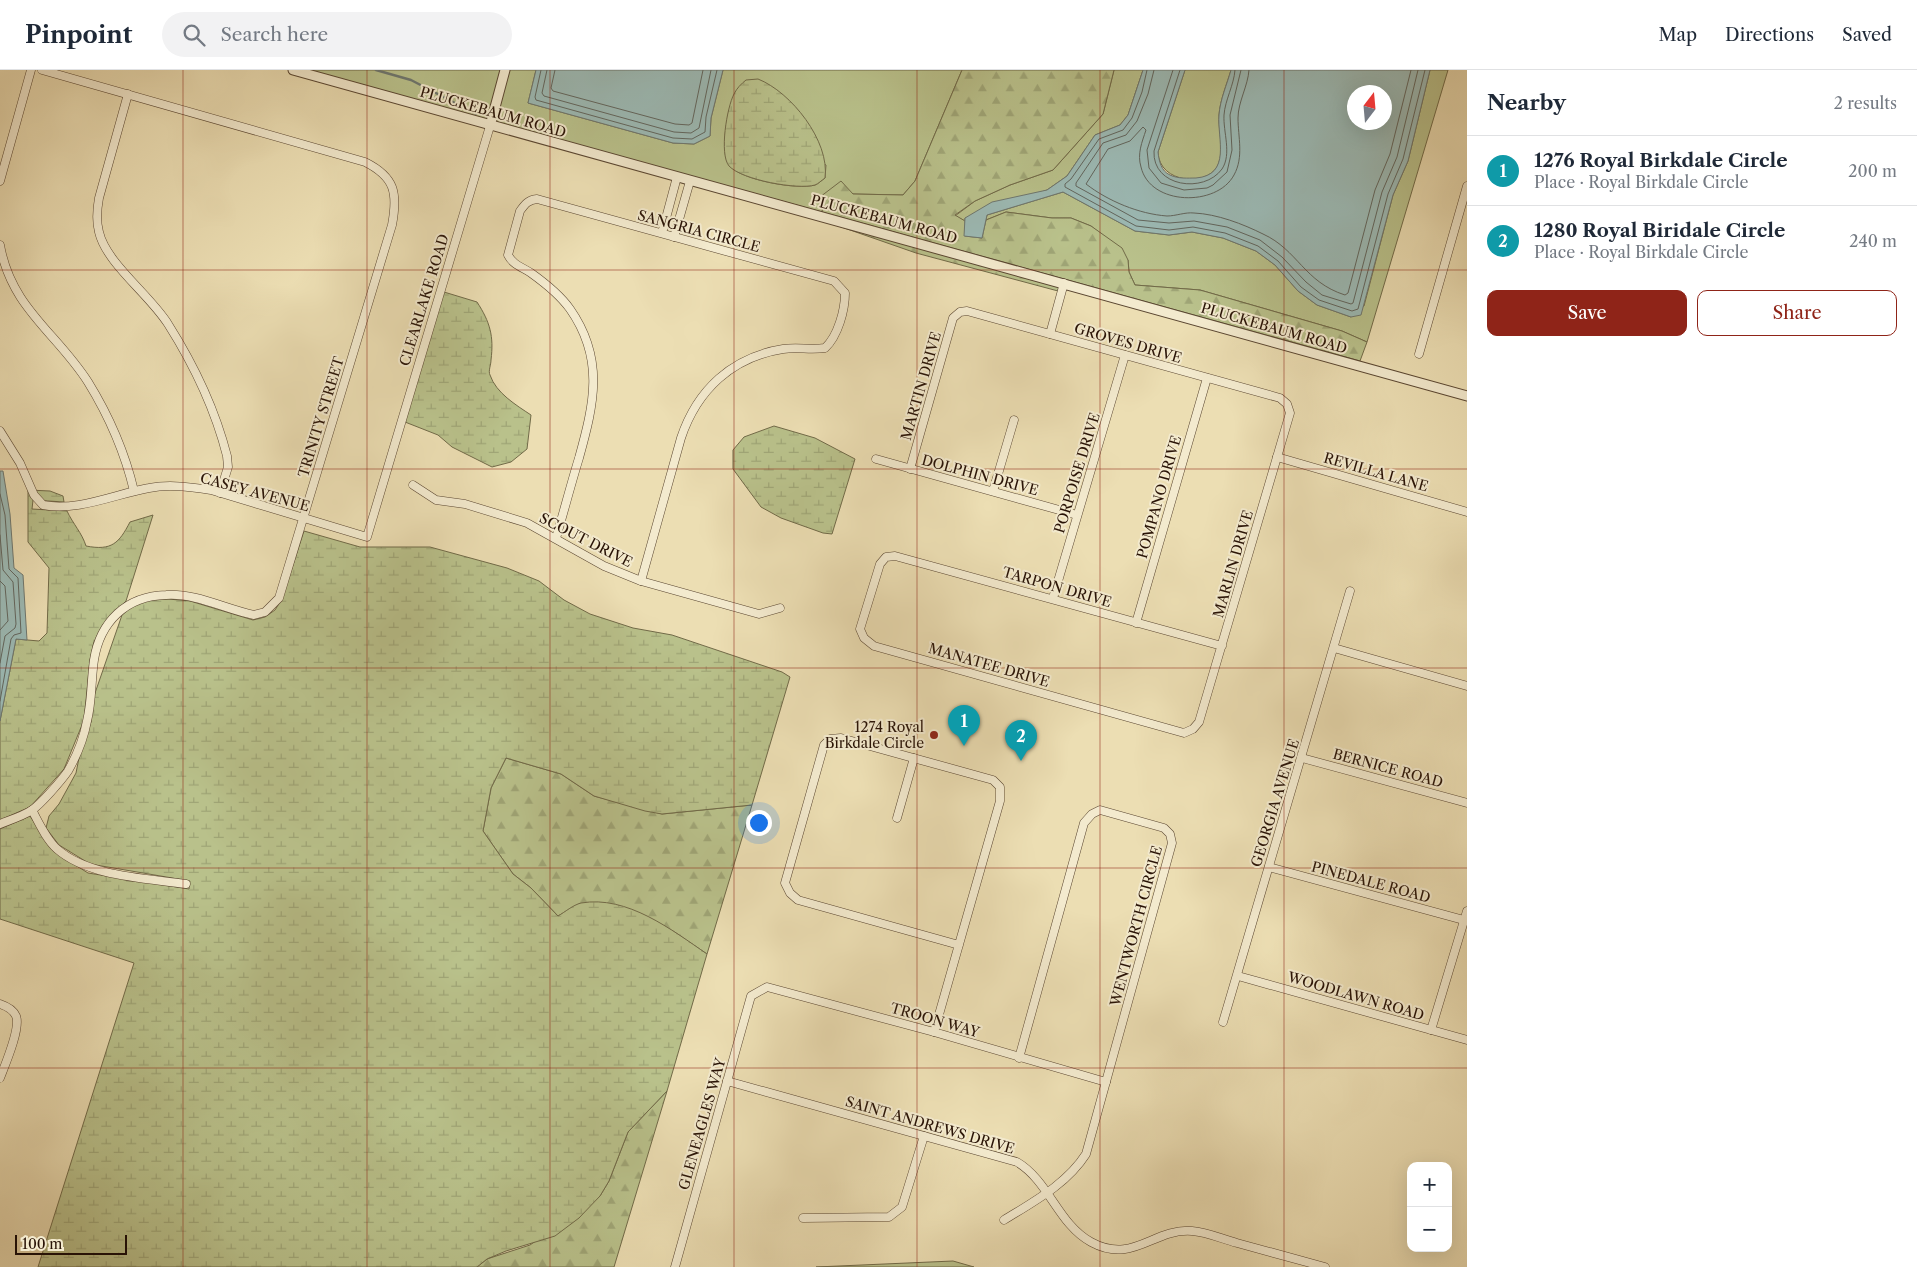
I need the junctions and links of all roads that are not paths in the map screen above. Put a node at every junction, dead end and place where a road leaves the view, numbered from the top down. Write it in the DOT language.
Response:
graph roads {
  1 [pos="31,70"];
  2 [pos="42,70"];
  3 [pos="293,70"];
  4 [pos="505,70"];
  5 [pos="128,94"];
  6 [pos="490,126"];
  7 [pos="677,177"];
  8 [pos="0,181"];
  9 [pos="690,181"];
  10 [pos="1467,186"];
  11 [pos="662,233"];
  12 [pos="674,237"];
  13 [pos="0,245"];
  14 [pos="1064,283"];
  15 [pos="960,312"];
  16 [pos="1050,334"];
  17 [pos="1419,354"];
  18 [pos="1125,355"];
  19 [pos="1207,378"];
  20 [pos="1467,396"];
  21 [pos="1287,404"];
  22 [pos="1014,420"];
  23 [pos="0,431"];
  24 [pos="1277,457"];
  25 [pos="876,459"];
  26 [pos="910,468"];
  27 [pos="413,485"];
  28 [pos="134,491"];
  29 [pos="993,491"];
  30 [pos="220,493"];
  31 [pos="1467,512"];
  32 [pos="1078,515"];
  33 [pos="304,518"];
  34 [pos="367,537"];
  35 [pos="556,538"];
  36 [pos="886,557"];
  37 [pos="641,581"];
  38 [pos="1350,591"];
  39 [pos="1053,598"];
  40 [pos="780,608"];
  41 [pos="1136,623"];
  42 [pos="1222,646"];
  43 [pos="1334,648"];
  44 [pos="1467,686"];
  45 [pos="1193,729"];
  46 [pos="914,758"];
  47 [pos="1302,758"];
  48 [pos="1467,803"];
  49 [pos="32,810"];
  50 [pos="897,818"];
  51 [pos="0,824"];
  52 [pos="1269,868"];
  53 [pos="186,884"];
  54 [pos="1467,911"];
  55 [pos="1466,920"];
  56 [pos="960,946"];
  57 [pos="1238,976"];
  58 [pos="757,991"];
  59 [pos="0,1004"];
  60 [pos="1223,1022"];
  61 [pos="1431,1030"];
  62 [pos="934,1032"];
  63 [pos="1467,1040"];
  64 [pos="1019,1058"];
  65 [pos="0,1078"];
  66 [pos="727,1081"];
  67 [pos="1106,1082"];
  68 [pos="924,1136"];
  69 [pos="1046,1193"];
  70 [pos="803,1218"];
  71 [pos="1004,1220"];
  72 [pos="675,1267"];
  73 [pos="1325,1267"];
  1 -- 8 [label="street"];
  2 -- 5 [label="street, TRINITY STREET"];
  3 -- 6 [label="street, PLUCKEBAUM ROAD"];
  4 -- 6 [label="street, CLEARLAKE ROAD"];
  5 -- 30 [label="street"];
  5 -- 33 [label="street, TRINITY STREET"];
  6 -- 7 [label="street, PLUCKEBAUM ROAD"];
  6 -- 34 [label="street, CLEARLAKE ROAD"];
  7 -- 9 [label="street, PLUCKEBAUM ROAD"];
  7 -- 11 [label="street"];
  9 -- 12 [label="street"];
  9 -- 14 [label="street, PLUCKEBAUM ROAD"];
  10 -- 17 [label="street"];
  11 -- 12 [label="street, SANGRIA CIRCLE"];
  11 -- 35 [label="street, SANGRIA CIRCLE"];
  12 -- 37 [label="street, SANGRIA CIRCLE"];
  13 -- 28 [label="street"];
  14 -- 16 [label="street"];
  14 -- 20 [label="street, PLUCKEBAUM ROAD"];
  15 -- 16 [label="street, GROVES DRIVE"];
  15 -- 26 [label="street, MARTIN DRIVE"];
  16 -- 18 [label="street, GROVES DRIVE"];
  18 -- 19 [label="street, GROVES DRIVE"];
  18 -- 32 [label="street, PORPOISE DRIVE"];
  19 -- 21 [label="street, GROVES DRIVE"];
  19 -- 41 [label="street, POMPANO DRIVE"];
  21 -- 24 [label="street, MARLIN DRIVE"];
  22 -- 29 [label="street"];
  23 -- 28 [label="street, CASEY AVENUE"];
  24 -- 31 [label="street, REVILLA LANE"];
  24 -- 42 [label="street, MARLIN DRIVE"];
  25 -- 26 [label="street, DOLPHIN DRIVE"];
  26 -- 29 [label="street, DOLPHIN DRIVE"];
  27 -- 35 [label="street, SCOUT DRIVE"];
  28 -- 30 [label="street, CASEY AVENUE"];
  29 -- 32 [label="street, DOLPHIN DRIVE"];
  30 -- 33 [label="street, CASEY AVENUE"];
  32 -- 39 [label="street, PORPOISE DRIVE"];
  33 -- 34 [label="street, CASEY AVENUE"];
  33 -- 49 [label="street, TRINITY STREET"];
  35 -- 37 [label="street, SCOUT DRIVE"];
  36 -- 39 [label="street, TARPON DRIVE"];
  36 -- 45 [label="street, MANATEE DRIVE"];
  37 -- 40 [label="street, SCOUT DRIVE"];
  38 -- 43 [label="street, GEORGIA AVENUE"];
  39 -- 41 [label="street, TARPON DRIVE"];
  41 -- 42 [label="street, TARPON DRIVE"];
  42 -- 45 [label="street, MARLIN DRIVE"];
  43 -- 44 [label="street"];
  43 -- 47 [label="street, GEORGIA AVENUE"];
  46 -- 50 [label="street"];
  46 -- 56 [label="street"];
  46 -- 56 [label="street"];
  47 -- 48 [label="street, BERNICE ROAD"];
  47 -- 52 [label="street, GEORGIA AVENUE"];
  49 -- 51 [label="street, TRINITY STREET"];
  49 -- 53 [label="street"];
  52 -- 55 [label="street, PINEDALE ROAD"];
  52 -- 57 [label="street, GEORGIA AVENUE"];
  54 -- 55 [label="street"];
  55 -- 61 [label="street"];
  56 -- 62 [label="street"];
  57 -- 60 [label="street, GEORGIA AVENUE"];
  57 -- 61 [label="street, WOODLAWN ROAD"];
  58 -- 62 [label="street, TROON WAY"];
  58 -- 66 [label="street, GLENEAGLES WAY"];
  59 -- 65 [label="street"];
  61 -- 63 [label="street, WOODLAWN ROAD"];
  62 -- 64 [label="street, TROON WAY"];
  64 -- 67 [label="street, TROON WAY"];
  64 -- 67 [label="street, WENTWORTH CIRCLE"];
  66 -- 68 [label="street, SAINT ANDREWS DRIVE"];
  66 -- 72 [label="street, GLENEAGLES WAY"];
  67 -- 69 [label="street, WENTWORTH CIRCLE"];
  68 -- 69 [label="street, SAINT ANDREWS DRIVE"];
  68 -- 70 [label="street"];
  69 -- 71 [label="street, WENTWORTH CIRCLE"];
  69 -- 73 [label="street, SAINT ANDREWS DRIVE"];
}
